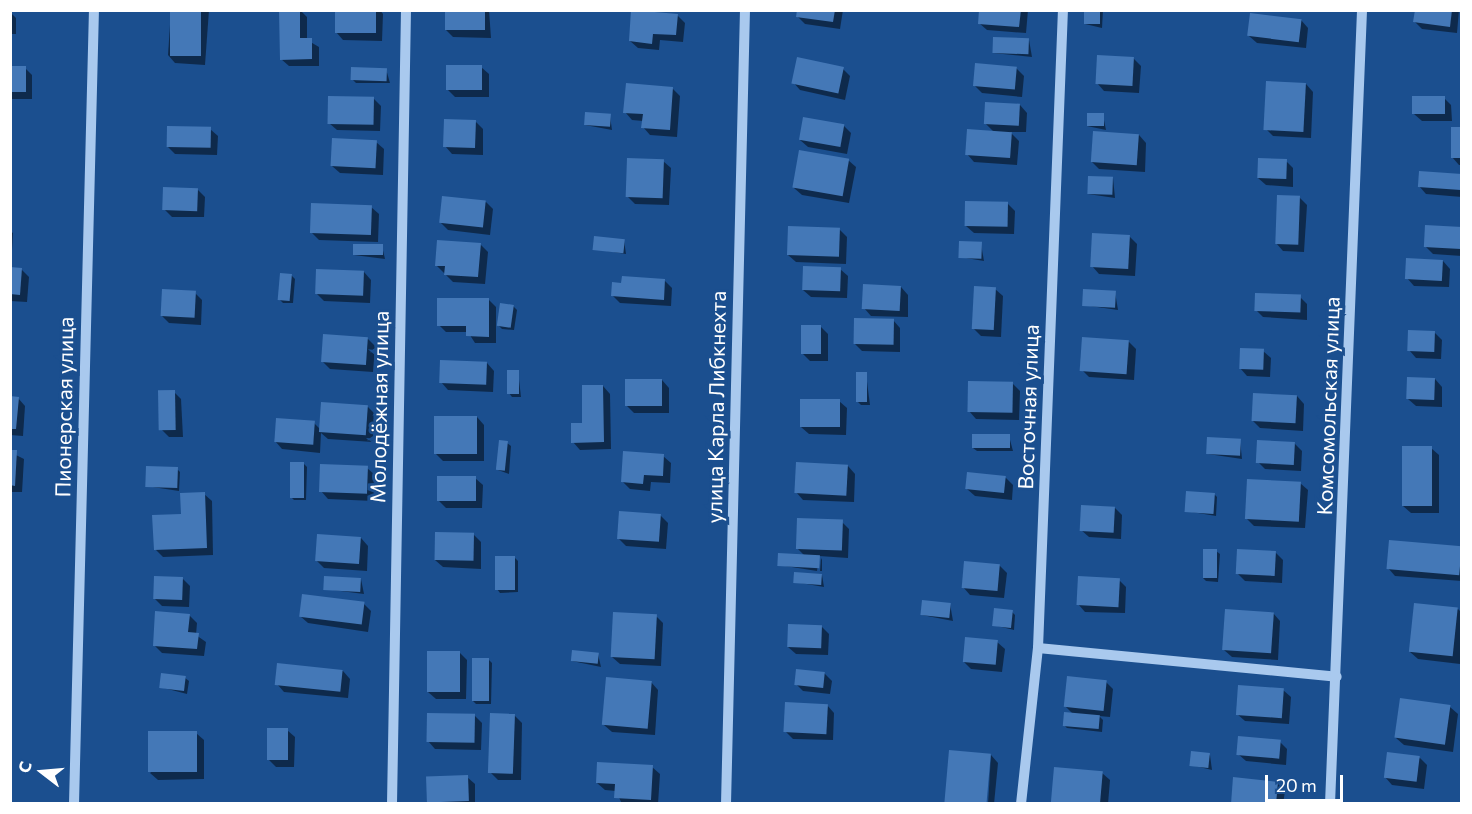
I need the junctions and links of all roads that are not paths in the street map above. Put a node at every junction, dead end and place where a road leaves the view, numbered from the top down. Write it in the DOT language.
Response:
graph roads {
  1 [pos="94,10"];
  2 [pos="406,10"];
  3 [pos="745,10"];
  4 [pos="1063,10"];
  5 [pos="1362,10"];
  6 [pos="1038,648"];
  7 [pos="1337,677"];
  8 [pos="74,804"];
  9 [pos="392,804"];
  10 [pos="726,804"];
  11 [pos="1021,804"];
  12 [pos="1330,804"];
  1 -- 8 [label="street, Пионерская улица"];
  2 -- 9 [label="street, Молодёжная улица"];
  3 -- 10 [label="street, улица Карла Либкнехта"];
  4 -- 6 [label="street, Восточная улица"];
  5 -- 7 [label="street, Комсомольская улица"];
  6 -- 7 [label="street"];
  6 -- 11 [label="street, Восточная улица"];
  7 -- 12 [label="street, Комсомольская улица"];
}
